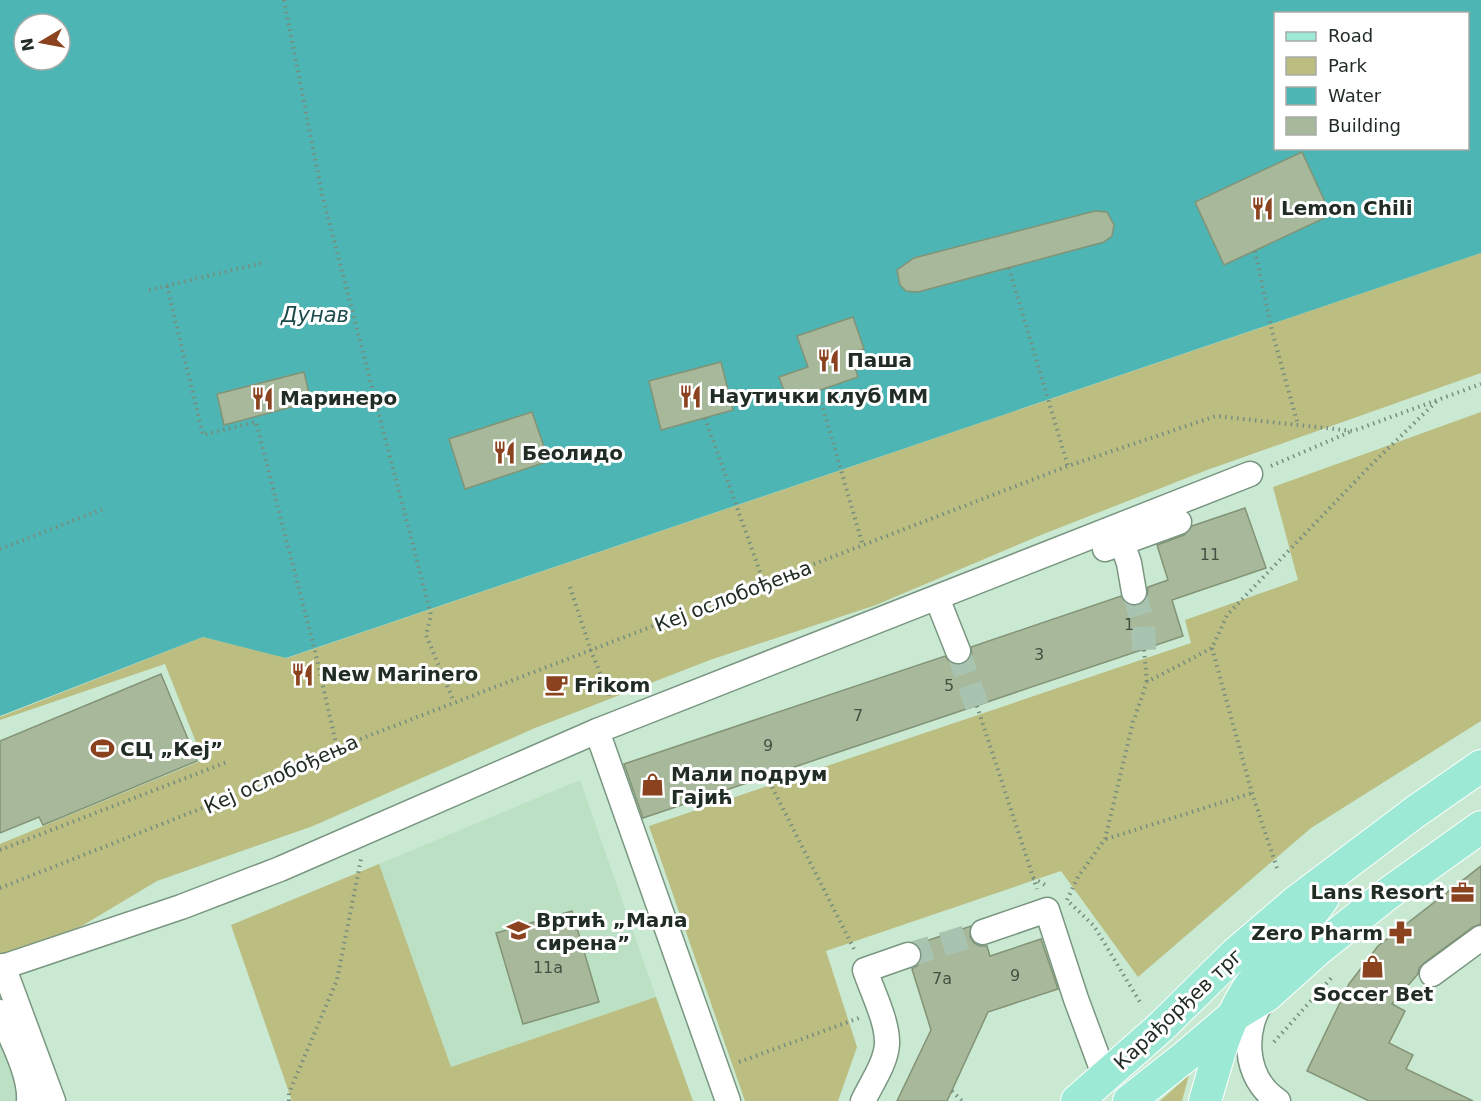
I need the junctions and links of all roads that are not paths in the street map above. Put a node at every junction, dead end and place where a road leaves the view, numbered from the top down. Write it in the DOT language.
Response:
graph roads {
  1 [pos="1250,474"];
  2 [pos="1179,522"];
  3 [pos="1120,535"];
  4 [pos="1134,592"];
  5 [pos="940,605"];
  6 [pos="958,651"];
  7 [pos="599,738"];
  8 [pos="1481,766"];
  9 [pos="1481,827"];
  10 [pos="1343,867"];
  11 [pos="982,932"];
  12 [pos="1481,938"];
  13 [pos="908,955"];
  14 [pos="2,967"];
  15 [pos="1432,974"];
  16 [pos="1266,996"];
  17 [pos="0,1012"];
  18 [pos="1233,1016"];
  19 [pos="1105,1077"];
  20 [pos="29,1101"];
  21 [pos="53,1101"];
  22 [pos="728,1101"];
  23 [pos="863,1101"];
  24 [pos="1077,1101"];
  25 [pos="1129,1101"];
  26 [pos="1205,1101"];
  27 [pos="1278,1101"];
  1 -- 3 [label="street"];
  2 -- 3 [label="street"];
  3 -- 4 [label="street"];
  3 -- 5 [label="street"];
  5 -- 6 [label="street"];
  5 -- 7 [label="street"];
  5 -- 7 [label="street"];
  7 -- 14 [label="street"];
  7 -- 22 [label="street"];
  8 -- 10 [label="main road, Карађорђев трг"];
  9 -- 16 [label="main road, Карађорђев трг"];
  10 -- 18 [label="main road"];
  10 -- 19 [label="main road, Карађорђев трг"];
  11 -- 19 [label="street"];
  12 -- 15 [label="street"];
  13 -- 23 [label="street"];
  14 -- 21 [label="street"];
  16 -- 18 [label="main road, Карађорђев трг"];
  16 -- 27 [label="street"];
  17 -- 20 [label="street"];
  18 -- 25 [label="main road, Карађорђев трг"];
  18 -- 26 [label="main road"];
  19 -- 24 [label="main road, Карађорђев трг"];
}
